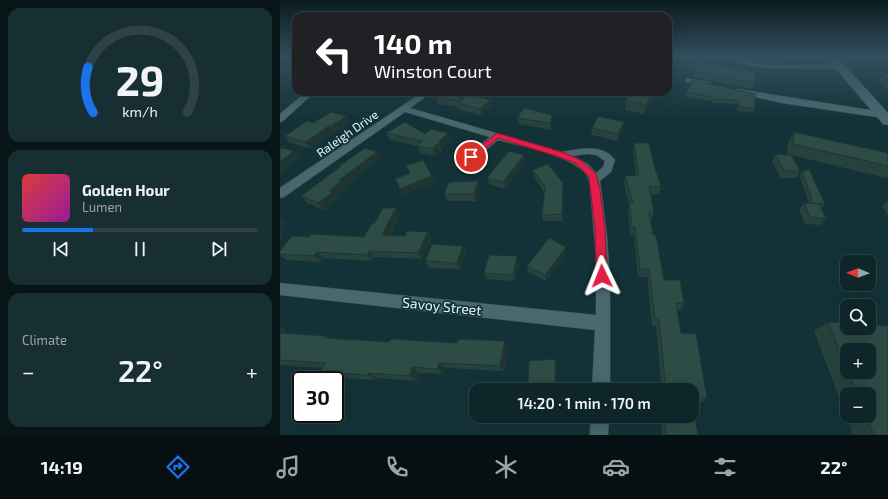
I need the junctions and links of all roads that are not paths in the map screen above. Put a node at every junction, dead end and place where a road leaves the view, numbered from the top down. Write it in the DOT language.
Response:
graph roads {
  1 [pos="849,77"];
  2 [pos="689,80"];
  3 [pos="306,96"];
  4 [pos="422,96"];
  5 [pos="403,109"];
  6 [pos="885,118"];
  7 [pos="280,119"];
  8 [pos="497,136"];
  9 [pos="562,155"];
  10 [pos="471,157"];
  11 [pos="594,180"];
  12 [pos="280,194"];
  13 [pos="280,289"];
  14 [pos="603,323"];
  15 [pos="601,383"];
  16 [pos="600,423"];
  17 [pos="599,435"];
  1 -- 6 [label="street"];
  2 -- 6 [label="street"];
  3 -- 7 [label="street"];
  4 -- 5 [label="street, Raleigh Drive"];
  5 -- 8 [label="street"];
  5 -- 12 [label="street, Raleigh Drive"];
  8 -- 9 [label="street"];
  8 -- 10 [label="street"];
  9 -- 11 [label="street"];
  9 -- 11 [label="street"];
  11 -- 14 [label="street"];
  13 -- 14 [label="street, Savoy Street"];
  14 -- 15 [label="street"];
  16 -- 17 [label="street"];
}
